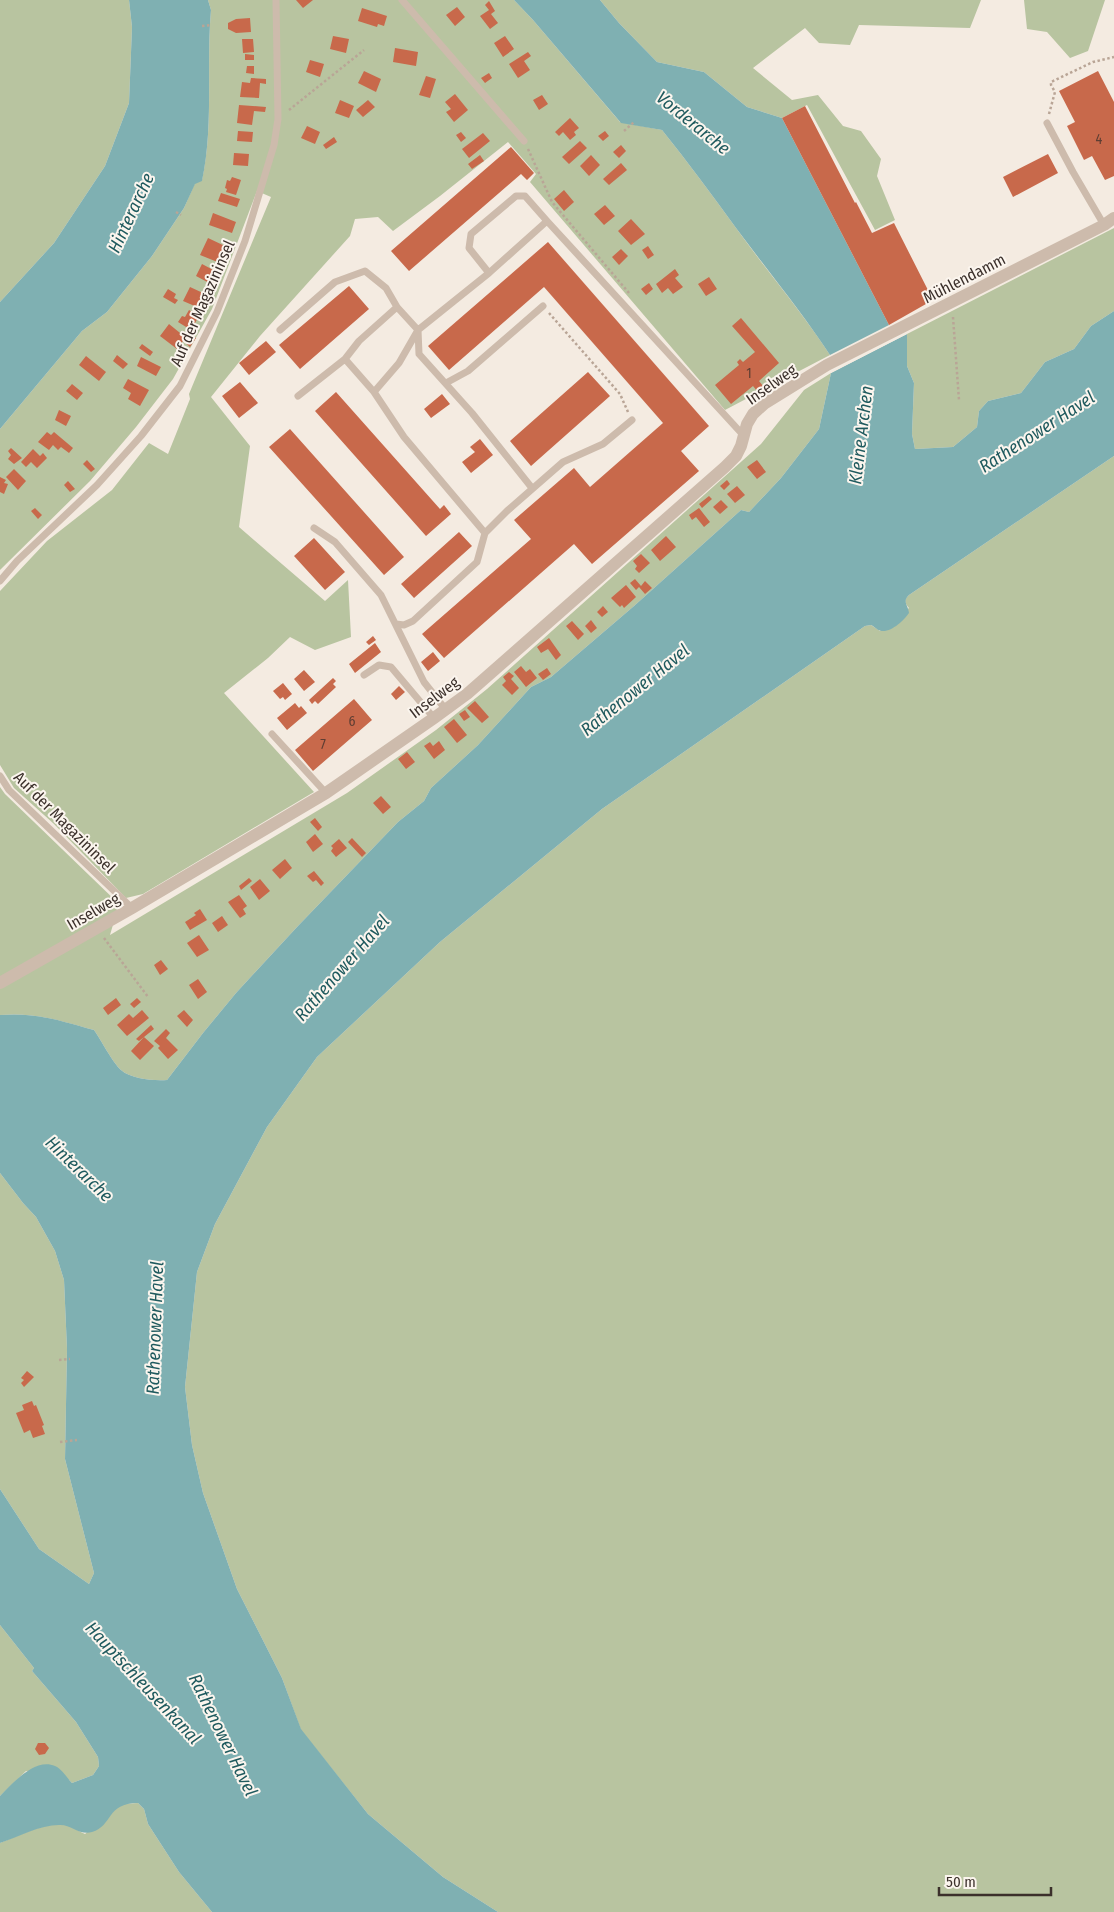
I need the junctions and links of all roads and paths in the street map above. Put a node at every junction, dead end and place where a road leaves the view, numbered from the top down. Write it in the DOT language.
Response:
graph roads {
  1 [pos="276,0"];
  2 [pos="402,0"];
  3 [pos="211,25"];
  4 [pos="202,26"];
  5 [pos="364,50"];
  6 [pos="1114,57"];
  7 [pos="278,119"];
  8 [pos="634,122"];
  9 [pos="1047,123"];
  10 [pos="624,131"];
  11 [pos="524,141"];
  12 [pos="176,212"];
  13 [pos="182,215"];
  14 [pos="547,221"];
  15 [pos="1109,221"];
  16 [pos="489,273"];
  17 [pos="634,298"];
  18 [pos="952,303"];
  19 [pos="543,306"];
  20 [pos="397,307"];
  21 [pos="280,330"];
  22 [pos="418,330"];
  23 [pos="345,358"];
  24 [pos="827,366"];
  25 [pos="446,383"];
  26 [pos="374,392"];
  27 [pos="298,396"];
  28 [pos="959,400"];
  29 [pos="632,420"];
  30 [pos="744,436"];
  31 [pos="532,488"];
  32 [pos="314,528"];
  33 [pos="485,533"];
  34 [pos="0,581"];
  35 [pos="396,624"];
  36 [pos="364,675"];
  37 [pos="446,710"];
  38 [pos="434,718"];
  39 [pos="272,734"];
  40 [pos="0,776"];
  41 [pos="326,793"];
  42 [pos="132,908"];
  43 [pos="97,928"];
  44 [pos="0,983"];
  45 [pos="148,997"];
  46 [pos="70,1359"];
  47 [pos="59,1360"];
  48 [pos="77,1440"];
  49 [pos="60,1442"];
  1 -- 7 [label="lane, Auf der Magazininsel"];
  2 -- 11 [label="lane"];
  3 -- 4 [label="path"];
  5 -- 7 [label="path"];
  6 -- 9 [label="path"];
  7 -- 34 [label="lane, Auf der Magazininsel"];
  8 -- 10 [label="path"];
  9 -- 15 [label="lane"];
  11 -- 17 [label="path"];
  12 -- 13 [label="path"];
  14 -- 16 [label="lane"];
  14 -- 16 [label="lane"];
  14 -- 30 [label="lane"];
  15 -- 18 [label="street, Mühlendamm"];
  16 -- 22 [label="lane"];
  18 -- 24 [label="street, Mühlendamm"];
  18 -- 28 [label="path"];
  19 -- 25 [label="lane"];
  19 -- 29 [label="path"];
  20 -- 21 [label="lane"];
  20 -- 22 [label="lane"];
  20 -- 23 [label="lane"];
  22 -- 25 [label="lane"];
  22 -- 26 [label="lane"];
  23 -- 26 [label="lane"];
  23 -- 27 [label="lane"];
  24 -- 30 [label="street, Inselweg"];
  25 -- 31 [label="lane"];
  26 -- 33 [label="lane"];
  29 -- 31 [label="lane"];
  30 -- 37 [label="street, Inselweg"];
  31 -- 33 [label="lane"];
  32 -- 35 [label="lane"];
  33 -- 35 [label="lane"];
  35 -- 37 [label="lane"];
  36 -- 38 [label="lane"];
  37 -- 38 [label="street, Inselweg"];
  38 -- 41 [label="street, Inselweg"];
  39 -- 41 [label="lane"];
  40 -- 42 [label="lane, Auf der Magazininsel"];
  41 -- 42 [label="street, Inselweg"];
  42 -- 43 [label="street, Inselweg"];
  43 -- 44 [label="street, Inselweg"];
  43 -- 45 [label="path"];
  46 -- 47 [label="path"];
  48 -- 49 [label="path"];
}
